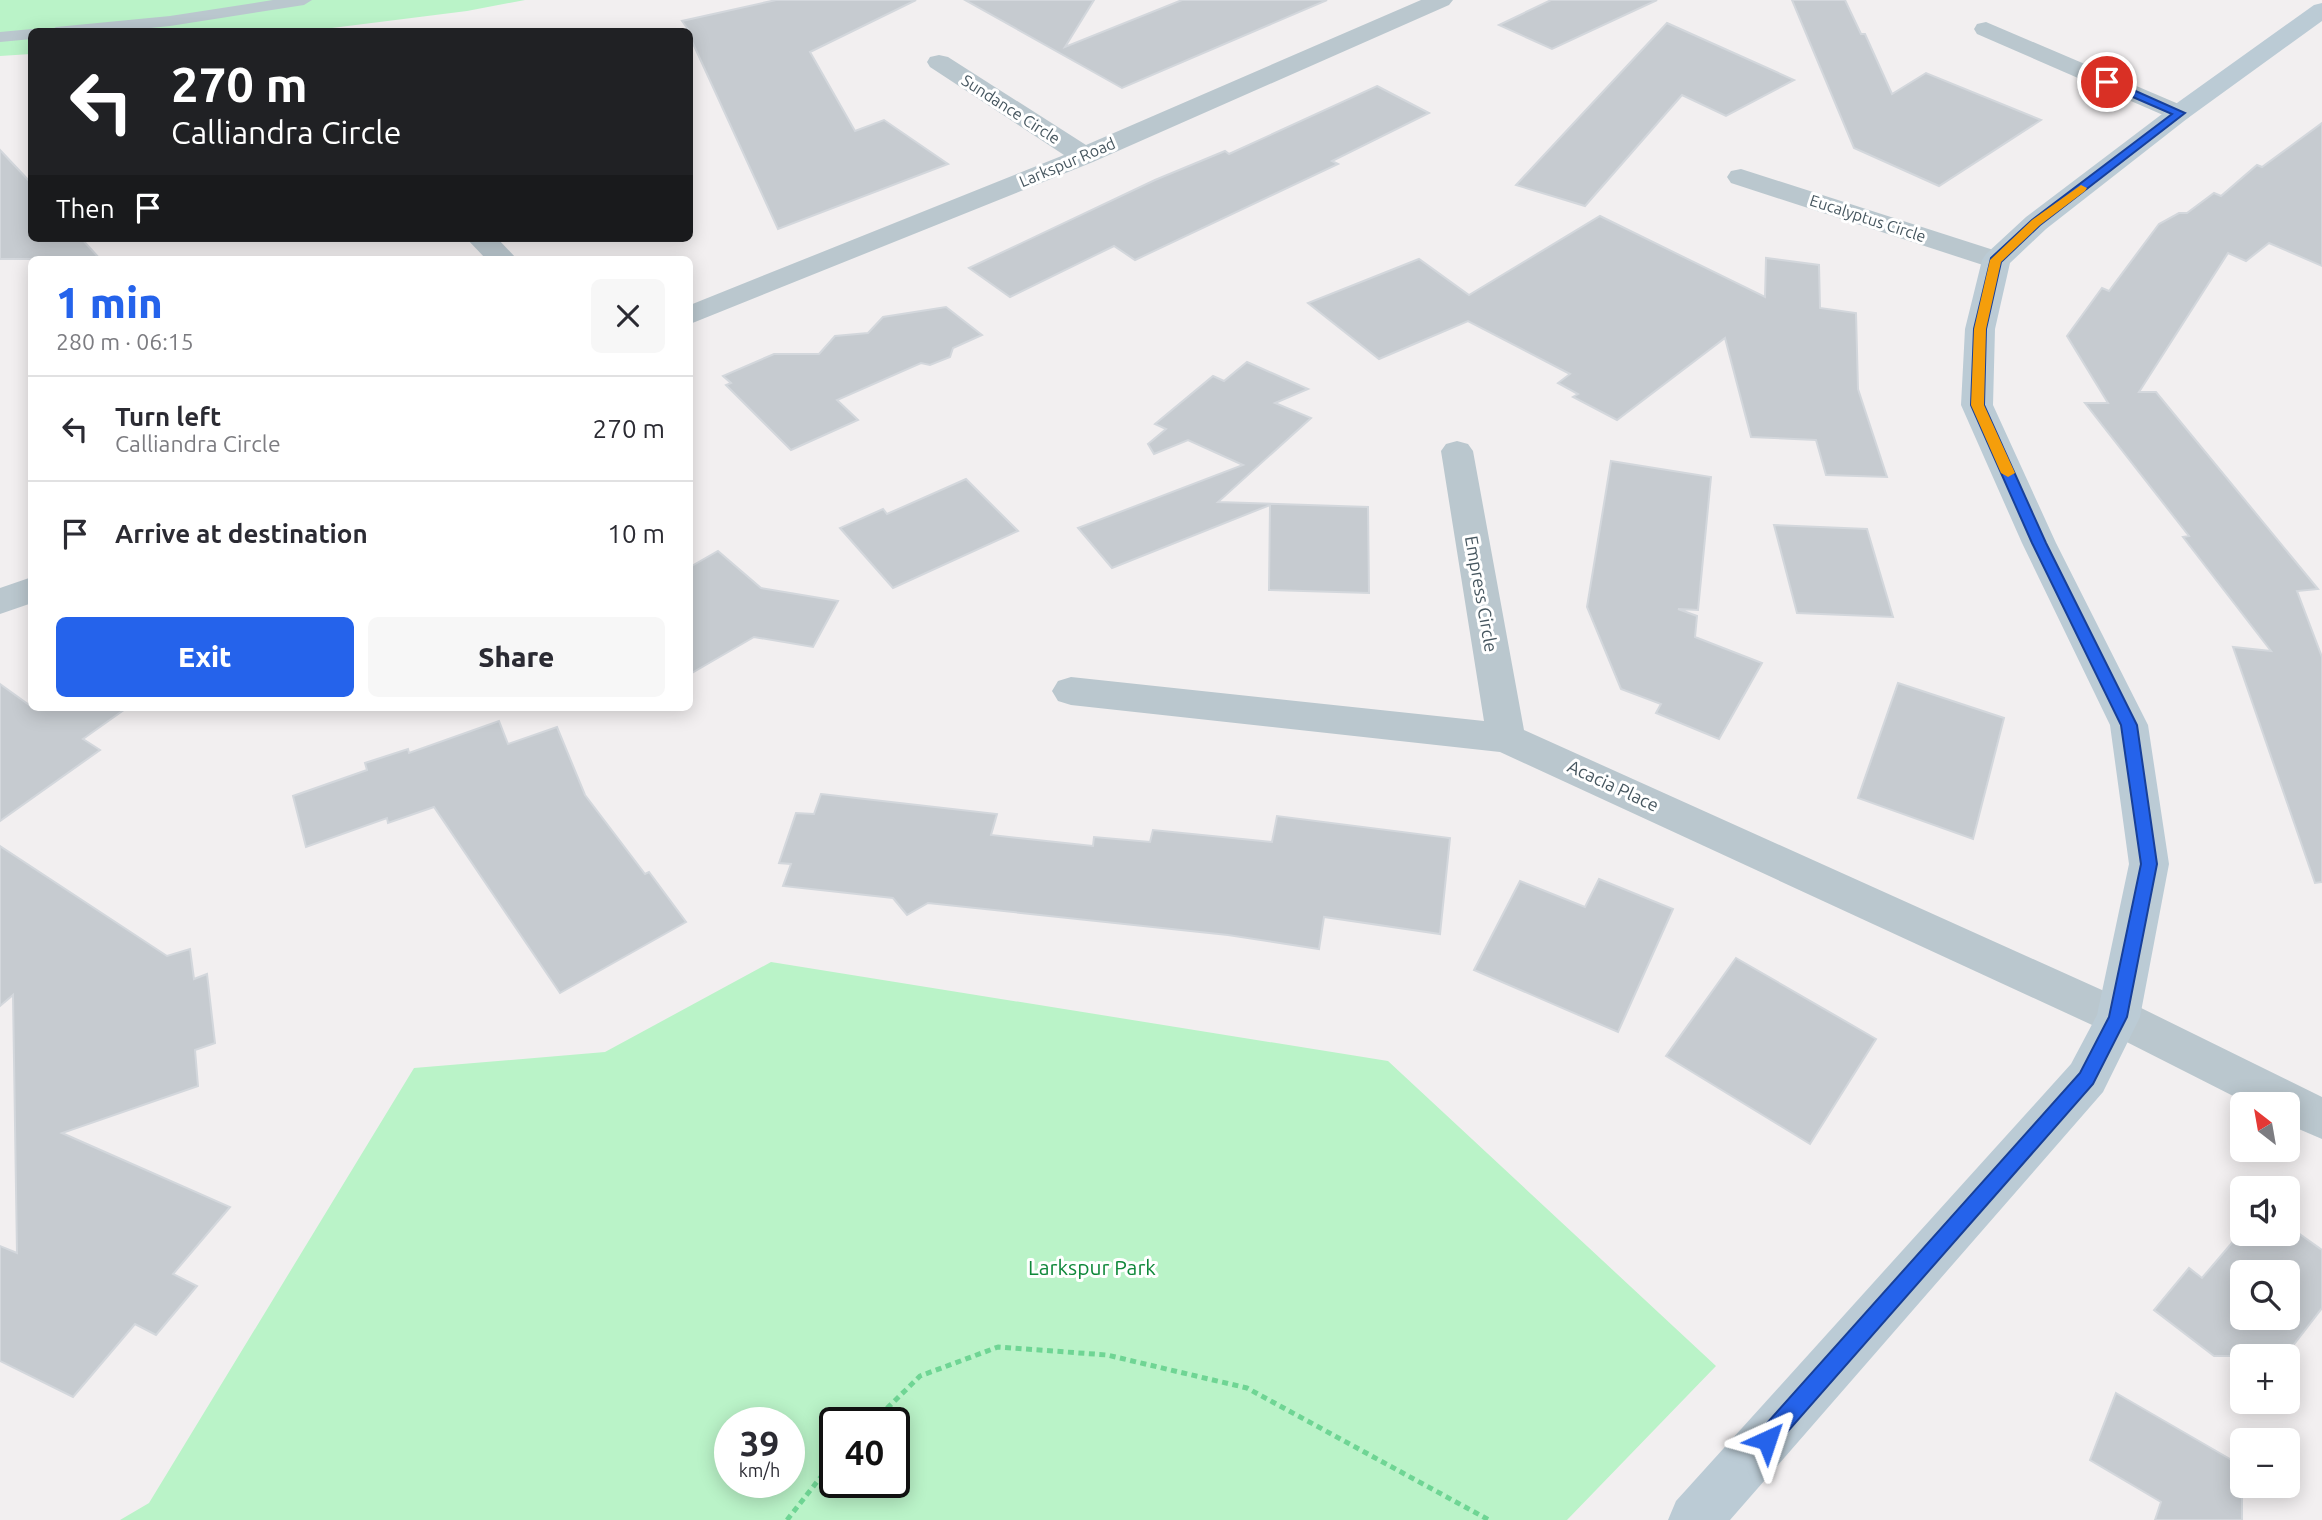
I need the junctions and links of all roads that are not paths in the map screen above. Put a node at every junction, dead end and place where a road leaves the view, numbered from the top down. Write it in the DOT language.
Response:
graph roads {
  1 [pos="304,0"];
  2 [pos="1441,0"];
  3 [pos="2322,10"];
  4 [pos="97,28"];
  5 [pos="1986,29"];
  6 [pos="28,34"];
  7 [pos="0,37"];
  8 [pos="939,62"];
  9 [pos="2179,113"];
  10 [pos="1084,156"];
  11 [pos="1741,177"];
  12 [pos="484,242"];
  13 [pos="500,256"];
  14 [pos="1996,260"];
  15 [pos="693,314"];
  16 [pos="1457,451"];
  17 [pos="28,591"];
  18 [pos="0,602"];
  19 [pos="1071,691"];
  20 [pos="1506,738"];
  21 [pos="2118,1017"];
  22 [pos="2322,1119"];
  23 [pos="1695,1520"];
  1 -- 4 [label="lane"];
  2 -- 10 [label="street, Larkspur Road"];
  3 -- 9 [label="street"];
  5 -- 9 [label="street"];
  6 -- 7 [label="lane"];
  8 -- 10 [label="street, Sundance Circle"];
  9 -- 14 [label="street"];
  10 -- 15 [label="street, Larkspur Road"];
  11 -- 14 [label="street, Eucalyptus Circle"];
  12 -- 13 [label="street"];
  14 -- 21 [label="street"];
  16 -- 20 [label="street, Empress Circle"];
  17 -- 18 [label="street"];
  19 -- 20 [label="street, Acacia Place"];
  20 -- 21 [label="street, Acacia Place"];
  21 -- 22 [label="street, Acacia Place"];
  21 -- 23 [label="street"];
}
